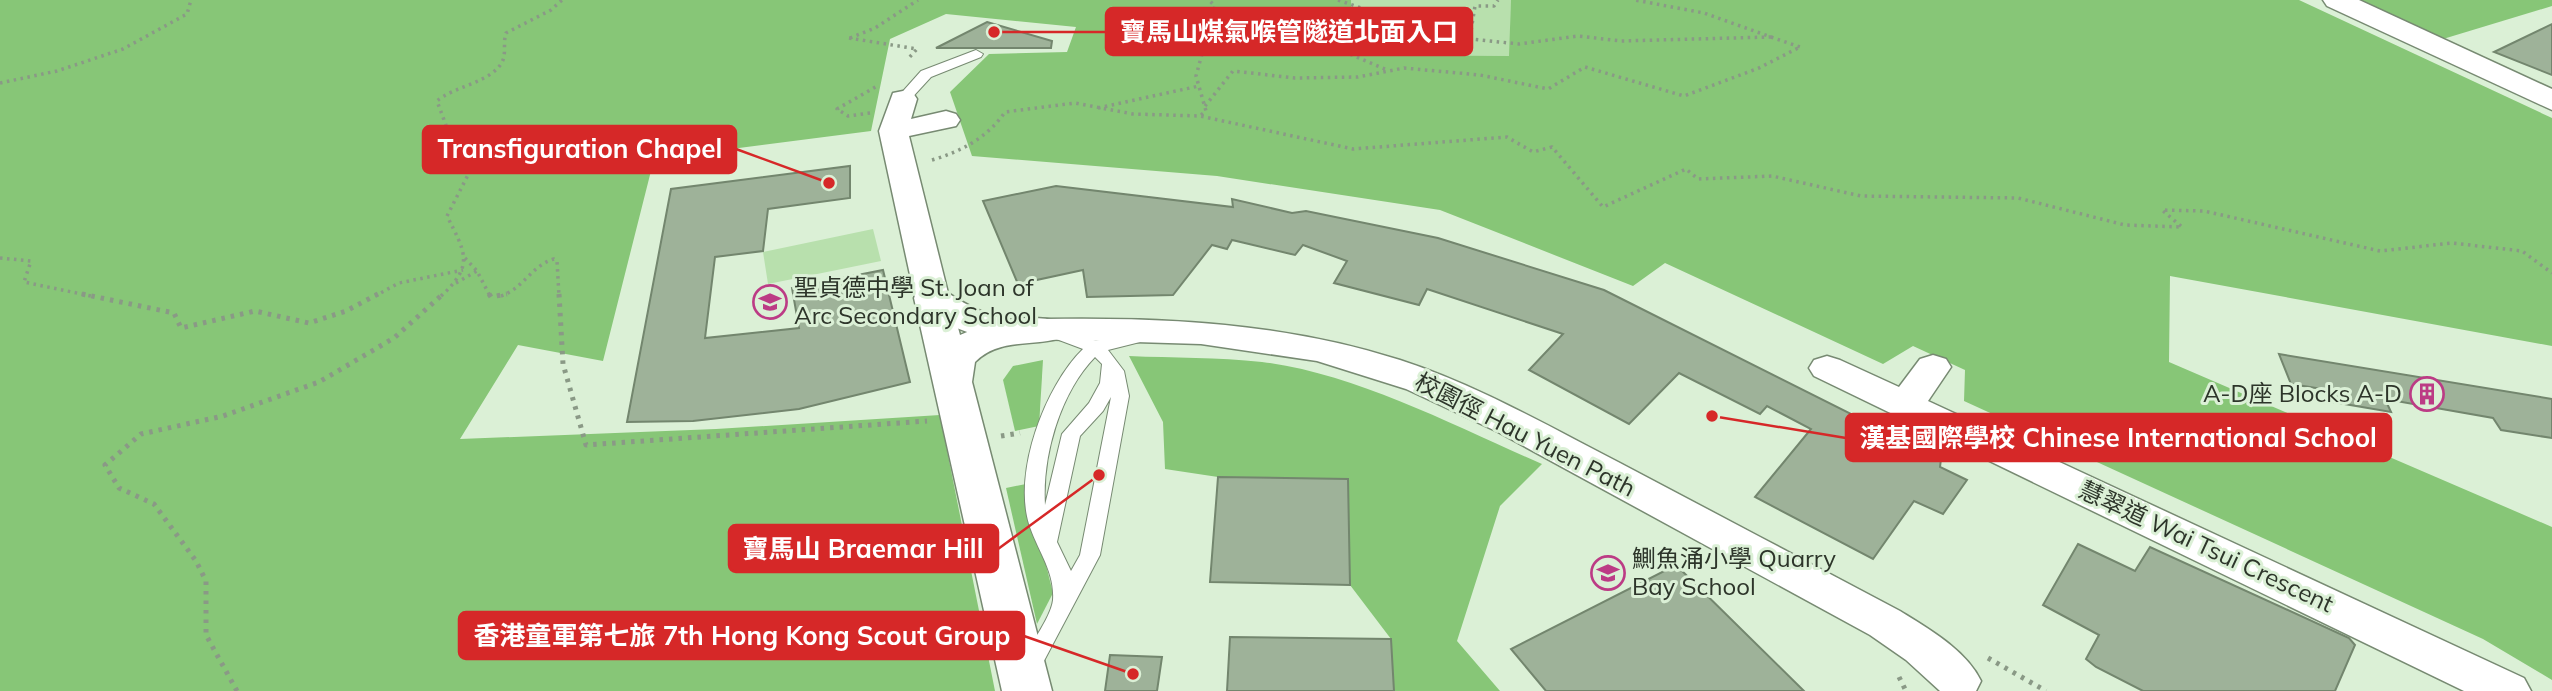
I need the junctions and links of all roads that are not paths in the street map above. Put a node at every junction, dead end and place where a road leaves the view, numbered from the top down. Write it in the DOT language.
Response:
graph roads {
  1 [pos="2337,0"];
  2 [pos="976,54"];
  3 [pos="893,91"];
  4 [pos="2552,101"];
  5 [pos="946,120"];
  6 [pos="884,122"];
  7 [pos="932,298"];
  8 [pos="1035,330"];
  9 [pos="1176,330"];
  10 [pos="1104,354"];
  11 [pos="1933,367"];
  12 [pos="1827,368"];
  13 [pos="942,404"];
  14 [pos="1906,404"];
  15 [pos="1048,540"];
  16 [pos="1063,606"];
  17 [pos="1959,681"];
  18 [pos="1025,684"];
  19 [pos="2508,691"];
  1 -- 4 [label="street"];
  2 -- 3 [label="lane"];
  3 -- 6 [label="street"];
  5 -- 6 [label="street"];
  6 -- 7 [label="street"];
  7 -- 8 [label="street, 校園徑 Hau Yuen Path"];
  7 -- 13 [label="street"];
  8 -- 9 [label="street, 校園徑 Hau Yuen Path"];
  8 -- 10 [label="lane"];
  8 -- 13 [label="street"];
  9 -- 10 [label="lane"];
  9 -- 17 [label="street, 校園徑 Hau Yuen Path"];
  10 -- 15 [label="lane"];
  10 -- 15 [label="lane"];
  10 -- 16 [label="lane"];
  11 -- 14 [label="street"];
  12 -- 14 [label="street, 慧翠道 Wai Tsui Crescent"];
  13 -- 18 [label="street"];
  14 -- 19 [label="street, 慧翠道 Wai Tsui Crescent"];
  15 -- 16 [label="lane"];
  16 -- 18 [label="lane"];
}
